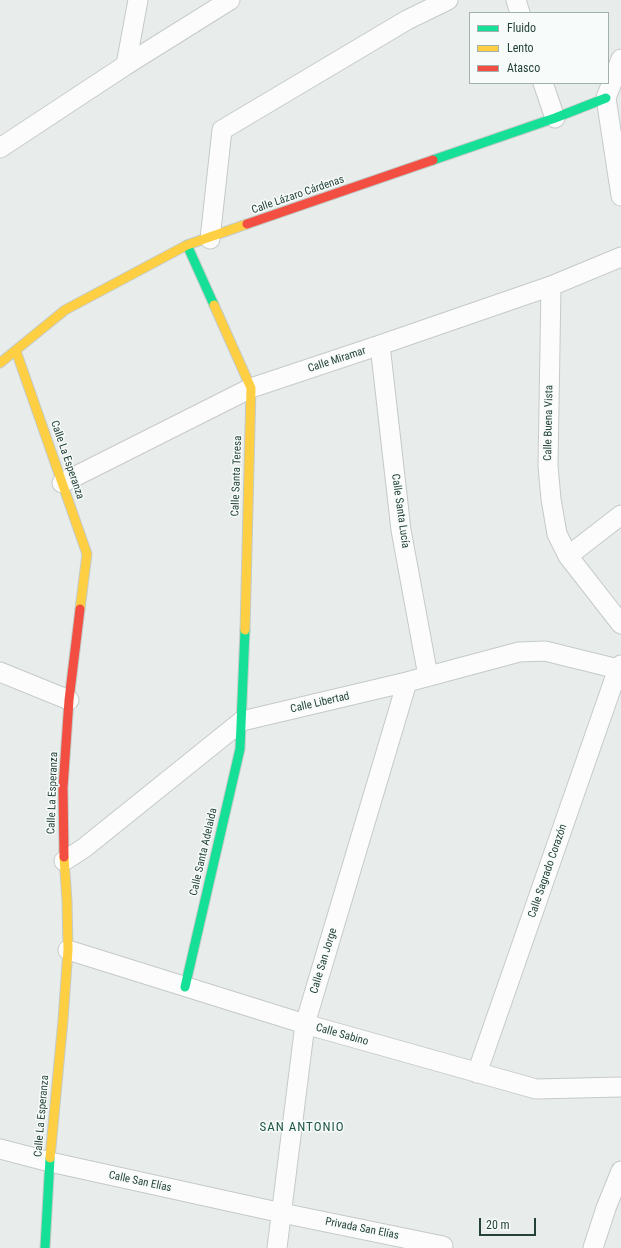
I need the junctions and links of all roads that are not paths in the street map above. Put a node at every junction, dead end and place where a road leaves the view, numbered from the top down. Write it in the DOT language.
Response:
graph roads {
  1 [pos="138,0"];
  2 [pos="230,0"];
  3 [pos="448,0"];
  4 [pos="516,0"];
  5 [pos="520,12"];
  6 [pos="621,59"];
  7 [pos="126,65"];
  8 [pos="543,84"];
  9 [pos="606,98"];
  10 [pos="554,118"];
  11 [pos="0,148"];
  12 [pos="621,196"];
  13 [pos="210,239"];
  14 [pos="187,245"];
  15 [pos="621,257"];
  16 [pos="551,286"];
  17 [pos="380,345"];
  18 [pos="16,351"];
  19 [pos="0,363"];
  20 [pos="251,388"];
  21 [pos="62,483"];
  22 [pos="621,515"];
  23 [pos="568,556"];
  24 [pos="621,624"];
  25 [pos="620,667"];
  26 [pos="0,672"];
  27 [pos="428,676"];
  28 [pos="407,682"];
  29 [pos="69,700"];
  30 [pos="242,721"];
  31 [pos="64,861"];
  32 [pos="68,950"];
  33 [pos="185,987"];
  34 [pos="305,1024"];
  35 [pos="477,1073"];
  36 [pos="621,1087"];
  37 [pos="0,1149"];
  38 [pos="50,1162"];
  39 [pos="621,1171"];
  40 [pos="282,1213"];
  41 [pos="443,1246"];
  42 [pos="45,1248"];
  43 [pos="276,1248"];
  44 [pos="593,1248"];
  1 -- 7 [label="street"];
  2 -- 7 [label="street"];
  3 -- 13 [label="street"];
  4 -- 5 [label="street"];
  6 -- 9 [label="street"];
  7 -- 11 [label="street"];
  8 -- 10 [label="street"];
  9 -- 10 [label="street, Calle Lázaro Cárdenas"];
  9 -- 12 [label="street"];
  10 -- 13 [label="street, Calle Lázaro Cárdenas"];
  13 -- 14 [label="street, Calle Lázaro Cárdenas"];
  14 -- 18 [label="street, Calle Lázaro Cárdenas"];
  14 -- 20 [label="street, Calle Santa Teresa"];
  15 -- 16 [label="street, Calle Miramar"];
  16 -- 17 [label="street, Calle Miramar"];
  16 -- 23 [label="street, Calle Buena Vista"];
  17 -- 20 [label="street, Calle Miramar"];
  17 -- 27 [label="street, Calle Santa Lucía"];
  18 -- 19 [label="street, Calle Lázaro Cárdenas"];
  18 -- 21 [label="street, Calle La Esperanza"];
  20 -- 21 [label="street, Calle Miramar"];
  20 -- 30 [label="street, Calle Santa Teresa"];
  21 -- 29 [label="street, Calle La Esperanza"];
  22 -- 23 [label="street"];
  23 -- 24 [label="street, Calle Buena Vista"];
  25 -- 27 [label="street, Calle Libertad"];
  25 -- 35 [label="street, Calle Sagrado Corazón"];
  26 -- 29 [label="street"];
  27 -- 28 [label="street, Calle Libertad"];
  28 -- 30 [label="street, Calle Libertad"];
  28 -- 34 [label="street, Calle San Jorge"];
  29 -- 31 [label="street, Calle La Esperanza"];
  30 -- 31 [label="street, Calle Libertad"];
  30 -- 33 [label="street, Calle Santa Adelaida"];
  31 -- 32 [label="street, Calle La Esperanza"];
  32 -- 33 [label="street, Calle Sabino"];
  32 -- 38 [label="street, Calle La Esperanza"];
  33 -- 34 [label="street, Calle Sabino"];
  34 -- 35 [label="street, Calle Sabino"];
  34 -- 40 [label="street, Calle San Jorge"];
  35 -- 36 [label="street, Calle Sabino"];
  37 -- 38 [label="street, Calle San Elías"];
  38 -- 40 [label="street, Calle San Elías"];
  38 -- 42 [label="street, Calle La Esperanza"];
  39 -- 44 [label="street"];
  40 -- 41 [label="street, Privada San Elías"];
  40 -- 43 [label="street, Calle San Jorge"];
}
